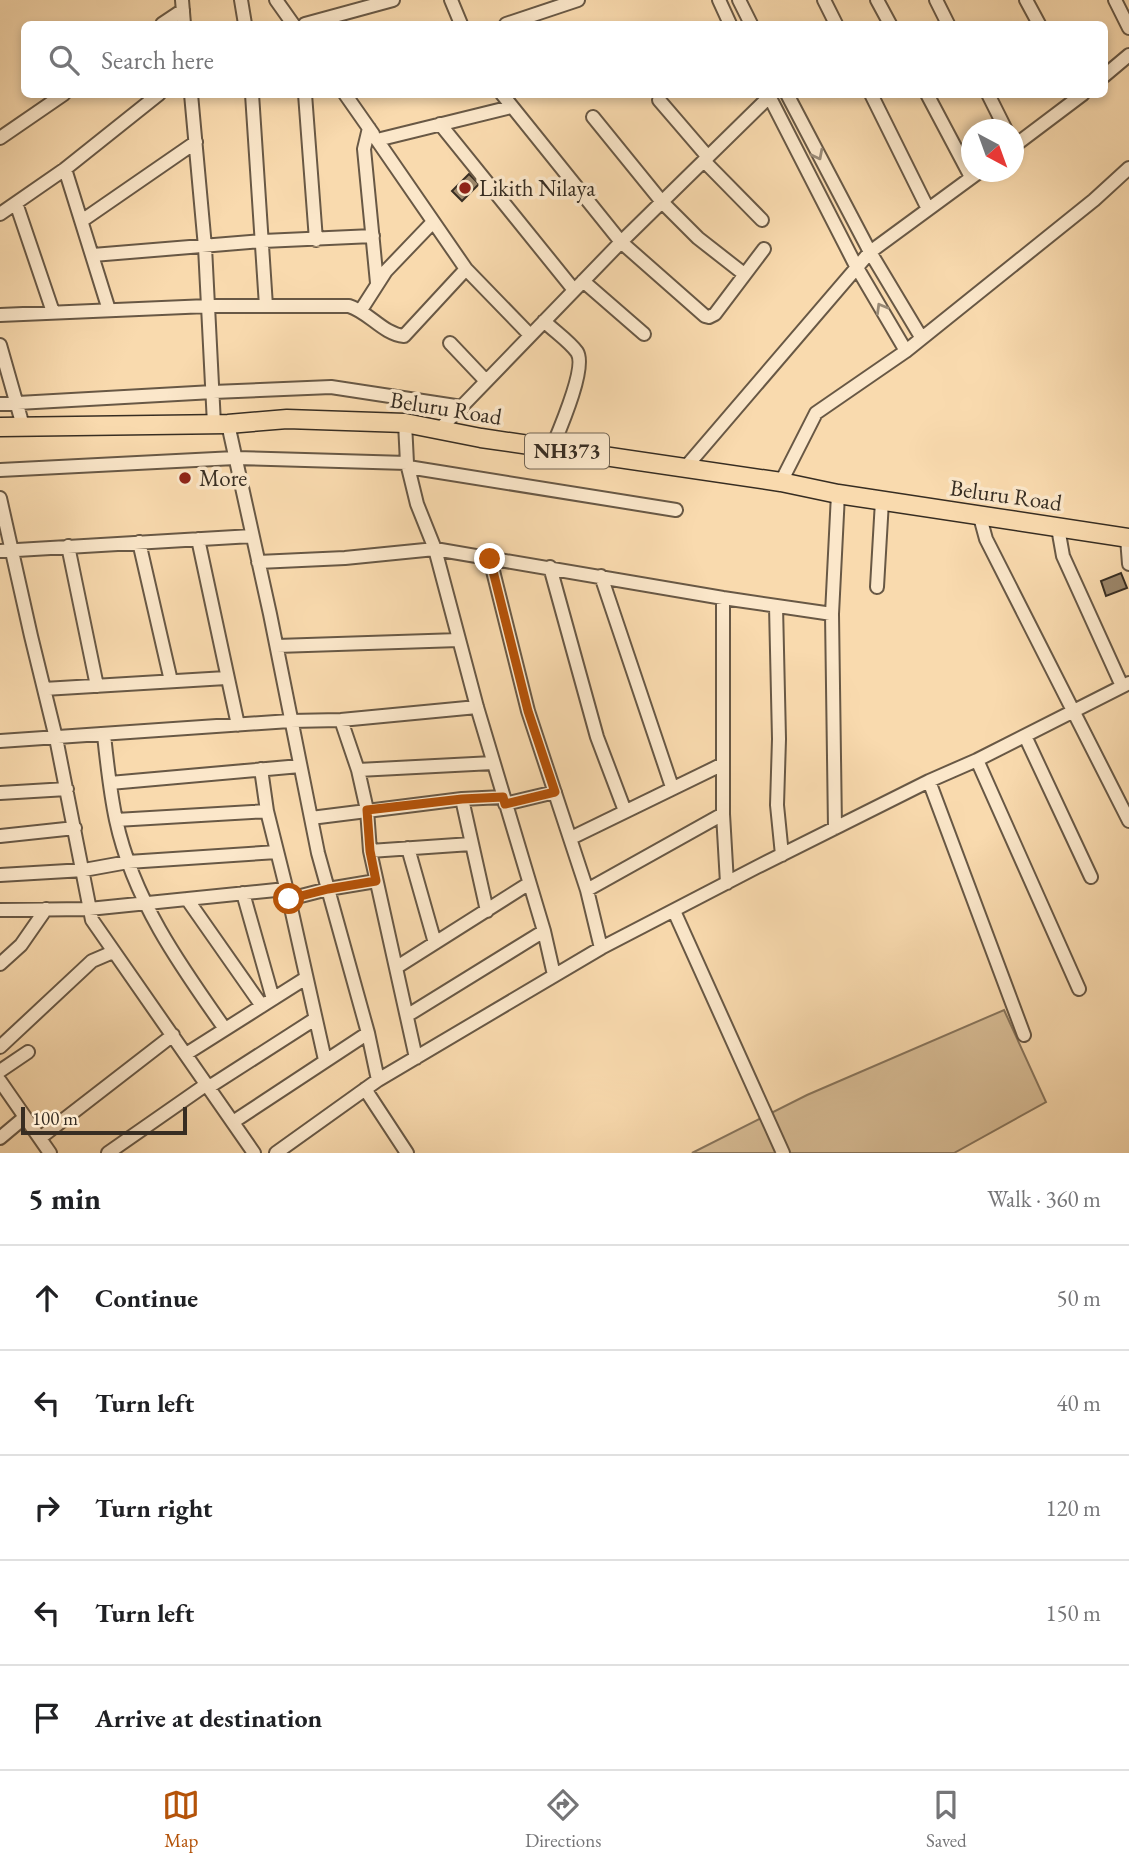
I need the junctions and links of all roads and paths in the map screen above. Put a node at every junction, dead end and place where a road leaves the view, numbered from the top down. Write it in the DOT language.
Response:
graph roads {
  1 [pos="241,0"];
  2 [pos="276,0"];
  3 [pos="393,0"];
  4 [pos="451,0"];
  5 [pos="578,0"];
  6 [pos="739,0"];
  7 [pos="824,0"];
  8 [pos="877,0"];
  9 [pos="936,0"];
  10 [pos="1026,0"];
  11 [pos="1115,0"];
  12 [pos="724,3"];
  13 [pos="183,5"];
  14 [pos="165,21"];
  15 [pos="244,21"];
  16 [pos="291,21"];
  17 [pos="316,21"];
  18 [pos="460,21"];
  19 [pos="515,21"];
  20 [pos="729,21"];
  21 [pos="750,21"];
  22 [pos="834,21"];
  23 [pos="888,21"];
  24 [pos="946,21"];
  25 [pos="1037,21"];
  26 [pos="1129,28"];
  27 [pos="1129,55"];
  28 [pos="1108,73"];
  29 [pos="58,98"];
  30 [pos="154,98"];
  31 [pos="191,98"];
  32 [pos="252,98"];
  33 [pos="304,98"];
  34 [pos="348,98"];
  35 [pos="767,98"];
  36 [pos="770,98"];
  37 [pos="789,98"];
  38 [pos="873,98"];
  39 [pos="929,98"];
  40 [pos="990,98"];
  41 [pos="1075,98"];
  42 [pos="506,100"];
  43 [pos="659,100"];
  44 [pos="593,117"];
  45 [pos="1000,119"];
  46 [pos="440,124"];
  47 [pos="369,128"];
  48 [pos="1024,137"];
  49 [pos="0,138"];
  50 [pos="377,140"];
  51 [pos="195,142"];
  52 [pos="961,151"];
  53 [pos="706,159"];
  54 [pos="1129,168"];
  55 [pos="65,169"];
  56 [pos="964,182"];
  57 [pos="16,202"];
  58 [pos="662,202"];
  59 [pos="928,209"];
  60 [pos="0,214"];
  61 [pos="83,220"];
  62 [pos="762,220"];
  63 [pos="432,223"];
  64 [pos="373,236"];
  65 [pos="316,240"];
  66 [pos="263,241"];
  67 [pos="621,242"];
  68 [pos="205,247"];
  69 [pos="764,249"];
  70 [pos="870,252"];
  71 [pos="93,255"];
  72 [pos="856,266"];
  73 [pos="466,268"];
  74 [pos="744,274"];
  75 [pos="377,283"];
  76 [pos="579,285"];
  77 [pos="208,306"];
  78 [pos="266,306"];
  79 [pos="109,310"];
  80 [pos="361,310"];
  81 [pos="53,312"];
  82 [pos="0,315"];
  83 [pos="544,321"];
  84 [pos="643,334"];
  85 [pos="530,335"];
  86 [pos="921,337"];
  87 [pos="450,343"];
  88 [pos="0,345"];
  89 [pos="906,351"];
  90 [pos="486,381"];
  91 [pos="212,391"];
  92 [pos="17,403"];
  93 [pos="0,404"];
  94 [pos="462,407"];
  95 [pos="405,423"];
  96 [pos="221,424"];
  97 [pos="23,426"];
  98 [pos="0,427"];
  99 [pos="439,430"];
  100 [pos="552,449"];
  101 [pos="235,458"];
  102 [pos="407,465"];
  103 [pos="685,468"];
  104 [pos="0,470"];
  105 [pos="781,482"];
  106 [pos="838,494"];
  107 [pos="0,498"];
  108 [pos="882,501"];
  109 [pos="676,510"];
  110 [pos="980,517"];
  111 [pos="1058,528"];
  112 [pos="253,536"];
  113 [pos="1128,538"];
  114 [pos="198,539"];
  115 [pos="139,542"];
  116 [pos="68,546"];
  117 [pos="435,549"];
  118 [pos="5,551"];
  119 [pos="490,559"];
  120 [pos="258,562"];
  121 [pos="1129,564"];
  122 [pos="550,567"];
  123 [pos="601,576"];
  124 [pos="877,587"];
  125 [pos="723,598"];
  126 [pos="776,606"];
  127 [pos="832,614"];
  128 [pos="460,640"];
  129 [pos="277,646"];
  130 [pos="226,678"];
  131 [pos="171,681"];
  132 [pos="97,685"];
  133 [pos="1126,685"];
  134 [pos="44,690"];
  135 [pos="477,708"];
  136 [pos="1074,711"];
  137 [pos="341,720"];
  138 [pos="290,721"];
  139 [pos="238,725"];
  140 [pos="104,735"];
  141 [pos="1025,736"];
  142 [pos="57,738"];
  143 [pos="0,740"];
  144 [pos="977,761"];
  145 [pos="493,763"];
  146 [pos="723,764"];
  147 [pos="300,766"];
  148 [pos="261,769"];
  149 [pos="358,770"];
  150 [pos="929,781"];
  151 [pos="110,783"];
  152 [pos="672,787"];
  153 [pos="67,789"];
  154 [pos="555,792"];
  155 [pos="0,793"];
  156 [pos="462,799"];
  157 [pos="504,801"];
  158 [pos="367,810"];
  159 [pos="267,811"];
  160 [pos="625,811"];
  161 [pos="723,814"];
  162 [pos="311,818"];
  163 [pos="116,820"];
  164 [pos="1129,821"];
  165 [pos="75,828"];
  166 [pos="835,828"];
  167 [pos="0,836"];
  168 [pos="570,838"];
  169 [pos="471,844"];
  170 [pos="408,848"];
  171 [pos="370,851"];
  172 [pos="277,852"];
  173 [pos="782,855"];
  174 [pos="128,862"];
  175 [pos="84,870"];
  176 [pos="0,875"];
  177 [pos="1091,877"];
  178 [pos="376,881"];
  179 [pos="727,883"];
  180 [pos="528,884"];
  181 [pos="328,889"];
  182 [pos="587,890"];
  183 [pos="243,893"];
  184 [pos="288,894"];
  185 [pos="187,899"];
  186 [pos="144,903"];
  187 [pos="46,909"];
  188 [pos="89,909"];
  189 [pos="0,910"];
  190 [pos="487,911"];
  191 [pos="674,911"];
  192 [pos="544,931"];
  193 [pos="435,943"];
  194 [pos="601,948"];
  195 [pos="113,953"];
  196 [pos="0,964"];
  197 [pos="397,967"];
  198 [pos="554,975"];
  199 [pos="306,978"];
  200 [pos="1079,989"];
  201 [pos="267,1003"];
  202 [pos="408,1015"];
  203 [pos="315,1019"];
  204 [pos="225,1029"];
  205 [pos="368,1033"];
  206 [pos="173,1035"];
  207 [pos="1024,1035"];
  208 [pos="0,1047"];
  209 [pos="28,1052"];
  210 [pos="186,1054"];
  211 [pos="416,1058"];
  212 [pos="325,1060"];
  213 [pos="0,1071"];
  214 [pos="378,1080"];
  215 [pos="0,1081"];
  216 [pos="208,1085"];
  217 [pos="365,1088"];
  218 [pos="25,1117"];
  219 [pos="233,1122"];
  220 [pos="0,1138"];
  221 [pos="40,1138"];
  222 [pos="50,1153"];
  223 [pos="108,1153"];
  224 [pos="254,1153"];
  225 [pos="276,1153"];
  226 [pos="407,1153"];
  227 [pos="783,1153"];
  1 -- 15 [label="street"];
  2 -- 16 [label="street"];
  3 -- 17 [label="street"];
  4 -- 18 [label="street"];
  5 -- 19 [label="street"];
  6 -- 21 [label="street"];
  7 -- 22 [label="street"];
  8 -- 23 [label="street"];
  9 -- 24 [label="street"];
  10 -- 25 [label="street"];
  11 -- 26 [label="street"];
  12 -- 20 [label="street"];
  13 -- 14 [label="street"];
  27 -- 28 [label="street"];
  29 -- 49 [label="street"];
  30 -- 55 [label="street"];
  31 -- 51 [label="street"];
  32 -- 66 [label="street"];
  33 -- 65 [label="street"];
  34 -- 47 [label="street"];
  35 -- 53 [label="street"];
  36 -- 72 [label="street"];
  37 -- 70 [label="street, one-way"];
  38 -- 59 [label="street"];
  39 -- 52 [label="street"];
  40 -- 45 [label="street"];
  41 -- 48 [label="street"];
  42 -- 46 [label="street"];
  42 -- 67 [label="street"];
  43 -- 53 [label="street"];
  44 -- 58 [label="street"];
  46 -- 50 [label="street"];
  46 -- 76 [label="street"];
  47 -- 50 [label="street"];
  47 -- 64 [label="street"];
  50 -- 63 [label="street"];
  51 -- 61 [label="street"];
  51 -- 68 [label="street"];
  53 -- 58 [label="street"];
  53 -- 62 [label="street"];
  54 -- 86 [label="street"];
  55 -- 57 [label="street"];
  55 -- 61 [label="street"];
  56 -- 59 [label="street"];
  57 -- 60 [label="street"];
  57 -- 81 [label="street"];
  58 -- 67 [label="street"];
  58 -- 74 [label="street"];
  59 -- 70 [label="street"];
  61 -- 71 [label="street"];
  63 -- 73 [label="street"];
  63 -- 75 [label="street"];
  64 -- 65 [label="street"];
  64 -- 75 [label="street"];
  65 -- 66 [label="street"];
  66 -- 68 [label="street"];
  66 -- 78 [label="street"];
  67 -- 74 [label="street"];
  67 -- 76 [label="street"];
  68 -- 71 [label="street"];
  68 -- 77 [label="street"];
  69 -- 74 [label="street"];
  70 -- 72 [label="street"];
  70 -- 86 [label="street"];
  71 -- 79 [label="street"];
  89 -- 72 [label="street, one-way"];
  72 -- 103 [label="street"];
  73 -- 80 [label="street"];
  73 -- 85 [label="street"];
  75 -- 80 [label="street"];
  76 -- 83 [label="street"];
  76 -- 84 [label="street"];
  77 -- 78 [label="street"];
  77 -- 79 [label="street"];
  77 -- 91 [label="street"];
  78 -- 80 [label="street"];
  79 -- 81 [label="street"];
  81 -- 82 [label="street"];
  83 -- 85 [label="street"];
  83 -- 100 [label="street"];
  85 -- 90 [label="street"];
  86 -- 89 [label="street"];
  87 -- 90 [label="street"];
  88 -- 92 [label="street"];
  89 -- 105 [label="street"];
  90 -- 94 [label="street"];
  91 -- 92 [label="street"];
  91 -- 94 [label="street"];
  91 -- 96 [label="street"];
  92 -- 93 [label="street"];
  92 -- 97 [label="street"];
  94 -- 99 [label="street"];
  95 -- 96 [label="highway, Beluru Road / NH373"];
  95 -- 99 [label="highway, Beluru Road / NH373"];
  95 -- 102 [label="street"];
  96 -- 97 [label="highway, Beluru Road / NH373"];
  96 -- 101 [label="street"];
  97 -- 98 [label="highway, Beluru Road / NH373"];
  99 -- 100 [label="highway, Beluru Road / NH373"];
  100 -- 103 [label="highway, Beluru Road / NH373"];
  101 -- 102 [label="street"];
  101 -- 104 [label="street"];
  101 -- 112 [label="street"];
  102 -- 109 [label="street"];
  102 -- 117 [label="street"];
  103 -- 105 [label="highway, Beluru Road / NH373"];
  105 -- 106 [label="highway, Beluru Road / NH373"];
  106 -- 108 [label="highway, Beluru Road / NH373"];
  106 -- 127 [label="street"];
  107 -- 118 [label="street"];
  108 -- 110 [label="highway, Beluru Road / NH373"];
  108 -- 124 [label="street"];
  110 -- 111 [label="highway, Beluru Road / NH373"];
  110 -- 136 [label="street"];
  111 -- 113 [label="highway, Beluru Road / NH373"];
  111 -- 133 [label="street"];
  112 -- 114 [label="street"];
  112 -- 120 [label="street"];
  113 -- 121 [label="street"];
  114 -- 115 [label="street"];
  114 -- 130 [label="street"];
  115 -- 116 [label="street"];
  115 -- 131 [label="street"];
  116 -- 118 [label="street"];
  116 -- 132 [label="street"];
  117 -- 119 [label="street"];
  117 -- 120 [label="street"];
  117 -- 128 [label="street"];
  118 -- 134 [label="street"];
  119 -- 122 [label="street"];
  119 -- 154 [label="street"];
  120 -- 129 [label="street"];
  122 -- 123 [label="street"];
  122 -- 160 [label="street"];
  123 -- 125 [label="street"];
  123 -- 152 [label="street"];
  125 -- 126 [label="street"];
  125 -- 146 [label="street"];
  126 -- 127 [label="street"];
  126 -- 173 [label="street"];
  127 -- 166 [label="street"];
  128 -- 129 [label="street"];
  128 -- 135 [label="street"];
  129 -- 138 [label="street"];
  130 -- 131 [label="street"];
  130 -- 139 [label="street"];
  131 -- 132 [label="street"];
  132 -- 134 [label="street"];
  133 -- 136 [label="street"];
  134 -- 142 [label="street"];
  135 -- 137 [label="street"];
  135 -- 145 [label="street"];
  136 -- 141 [label="street"];
  136 -- 164 [label="street"];
  137 -- 138 [label="street"];
  137 -- 149 [label="street"];
  138 -- 139 [label="street"];
  138 -- 147 [label="street"];
  139 -- 140 [label="street"];
  140 -- 142 [label="street"];
  140 -- 151 [label="street"];
  141 -- 144 [label="street"];
  141 -- 177 [label="street"];
  142 -- 143 [label="street"];
  142 -- 153 [label="street"];
  144 -- 150 [label="street"];
  144 -- 200 [label="street"];
  145 -- 149 [label="street"];
  145 -- 157 [label="street"];
  146 -- 152 [label="street"];
  146 -- 161 [label="street"];
  147 -- 148 [label="street"];
  147 -- 162 [label="street"];
  148 -- 151 [label="street"];
  148 -- 159 [label="street"];
  149 -- 158 [label="street"];
  150 -- 166 [label="street"];
  150 -- 207 [label="street"];
  151 -- 163 [label="street"];
  152 -- 160 [label="street"];
  153 -- 155 [label="street"];
  153 -- 165 [label="street"];
  154 -- 157 [label="street"];
  154 -- 168 [label="street"];
  156 -- 157 [label="street"];
  156 -- 158 [label="street"];
  156 -- 169 [label="street"];
  157 -- 180 [label="street"];
  158 -- 162 [label="street"];
  158 -- 171 [label="street"];
  159 -- 163 [label="street"];
  159 -- 172 [label="street"];
  160 -- 168 [label="street"];
  161 -- 179 [label="street"];
  161 -- 182 [label="street"];
  162 -- 181 [label="street"];
  163 -- 174 [label="street"];
  165 -- 167 [label="street"];
  165 -- 175 [label="street"];
  166 -- 173 [label="street"];
  168 -- 182 [label="street"];
  169 -- 170 [label="street"];
  169 -- 190 [label="street"];
  170 -- 171 [label="street"];
  170 -- 193 [label="street"];
  171 -- 178 [label="street"];
  172 -- 174 [label="street"];
  172 -- 184 [label="street"];
  173 -- 179 [label="street"];
  174 -- 175 [label="street"];
  174 -- 186 [label="street"];
  175 -- 176 [label="street"];
  175 -- 188 [label="street"];
  178 -- 181 [label="street"];
  178 -- 197 [label="street"];
  179 -- 191 [label="street"];
  180 -- 190 [label="street"];
  180 -- 192 [label="street"];
  181 -- 184 [label="street"];
  181 -- 205 [label="street"];
  182 -- 194 [label="street"];
  183 -- 184 [label="street"];
  183 -- 185 [label="street"];
  183 -- 201 [label="street"];
  184 -- 199 [label="street"];
  185 -- 186 [label="street"];
  185 -- 201 [label="street"];
  186 -- 188 [label="street"];
  186 -- 204 [label="street"];
  187 -- 188 [label="street"];
  187 -- 189 [label="street"];
  187 -- 196 [label="street"];
  188 -- 195 [label="street"];
  190 -- 193 [label="street"];
  191 -- 194 [label="street"];
  191 -- 227 [label="street"];
  192 -- 198 [label="street"];
  192 -- 202 [label="street"];
  193 -- 197 [label="street"];
  194 -- 198 [label="street"];
  195 -- 206 [label="street"];
  195 -- 208 [label="street"];
  197 -- 202 [label="street"];
  198 -- 211 [label="street"];
  199 -- 201 [label="street"];
  199 -- 203 [label="street"];
  201 -- 204 [label="street"];
  202 -- 211 [label="street"];
  203 -- 212 [label="street"];
  203 -- 216 [label="street"];
  204 -- 210 [label="street"];
  205 -- 212 [label="street"];
  205 -- 214 [label="street"];
  206 -- 210 [label="street"];
  206 -- 221 [label="street"];
  209 -- 213 [label="street"];
  210 -- 216 [label="street"];
  211 -- 214 [label="street"];
  212 -- 219 [label="street"];
  214 -- 217 [label="street"];
  215 -- 218 [label="street"];
  216 -- 219 [label="street"];
  216 -- 223 [label="street"];
  217 -- 225 [label="street"];
  217 -- 226 [label="street"];
  218 -- 220 [label="street"];
  218 -- 221 [label="street"];
  219 -- 224 [label="street"];
  221 -- 222 [label="street"];
}
